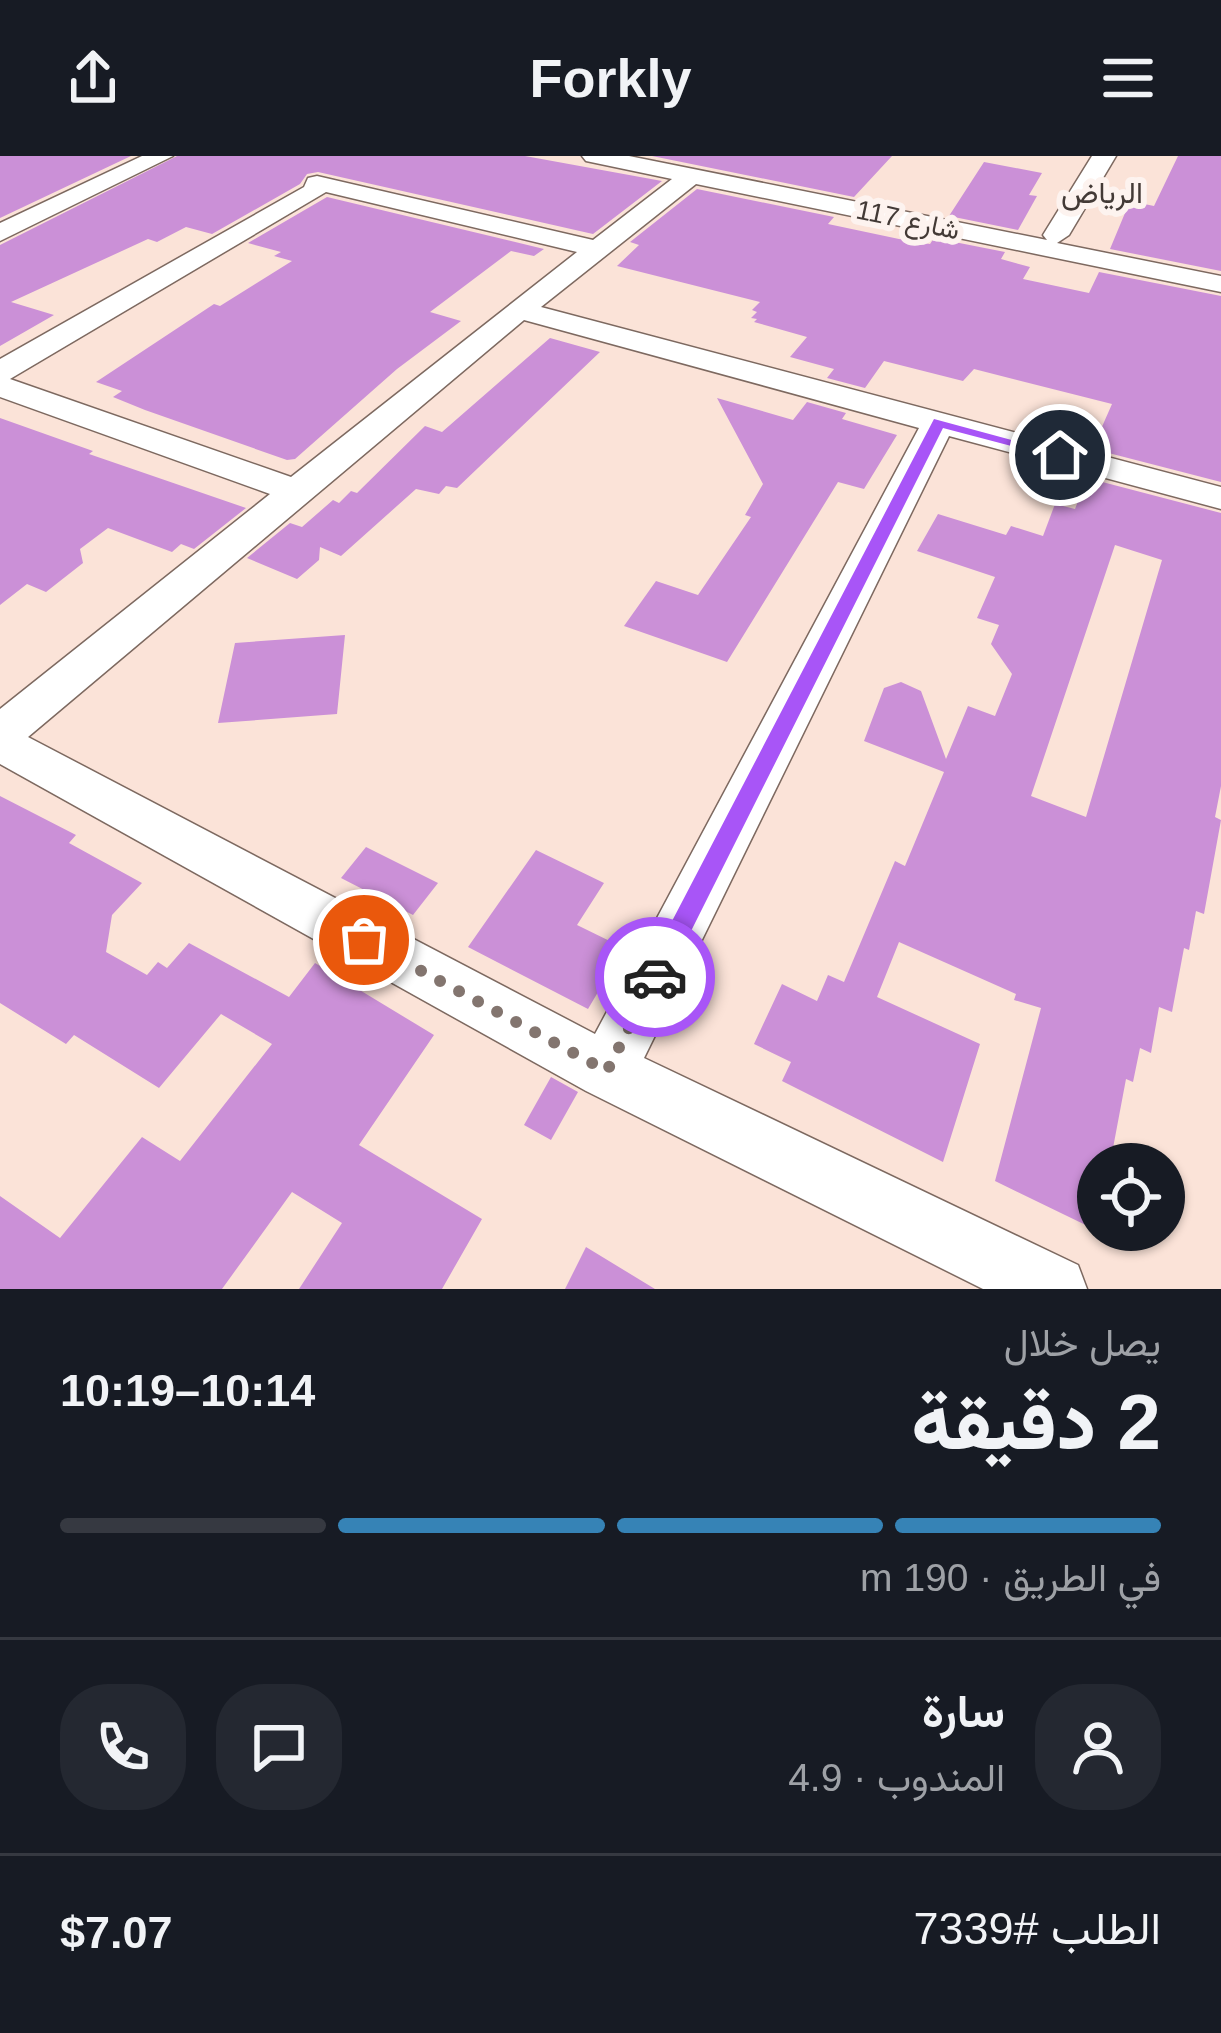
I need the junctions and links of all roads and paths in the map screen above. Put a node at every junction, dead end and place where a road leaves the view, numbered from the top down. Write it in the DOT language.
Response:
graph roads {
  1 [pos="160,156"];
  2 [pos="594,156"];
  3 [pos="662,156"];
  4 [pos="1104,156"];
  5 [pos="694,175"];
  6 [pos="765,183"];
  7 [pos="0,233"];
  8 [pos="1056,235"];
  9 [pos="599,249"];
  10 [pos="1221,267"];
  11 [pos="1221,284"];
  12 [pos="520,310"];
  13 [pos="0,371"];
  14 [pos="0,386"];
  15 [pos="939,422"];
  16 [pos="296,491"];
  17 [pos="1221,498"];
  18 [pos="0,734"];
  19 [pos="0,743"];
  20 [pos="607,1071"];
  21 [pos="1054,1289"];
  1 -- 7 [label="street"];
  2 -- 5 [label="street, شارع 117"];
  3 -- 6 [label="street, شارع 117"];
  4 -- 8 [label="street"];
  5 -- 6 [label="street, شارع 117"];
  5 -- 9 [label="street"];
  6 -- 8 [label="street, شارع 117"];
  6 -- 11 [label="street, شارع 117"];
  8 -- 10 [label="street, شارع 117"];
  9 -- 12 [label="street"];
  9 -- 13 [label="street"];
  12 -- 15 [label="street"];
  12 -- 16 [label="street"];
  14 -- 16 [label="street"];
  15 -- 17 [label="street"];
  15 -- 20 [label="street"];
  16 -- 18 [label="street"];
  19 -- 20 [label="street"];
  20 -- 21 [label="street"];
}
